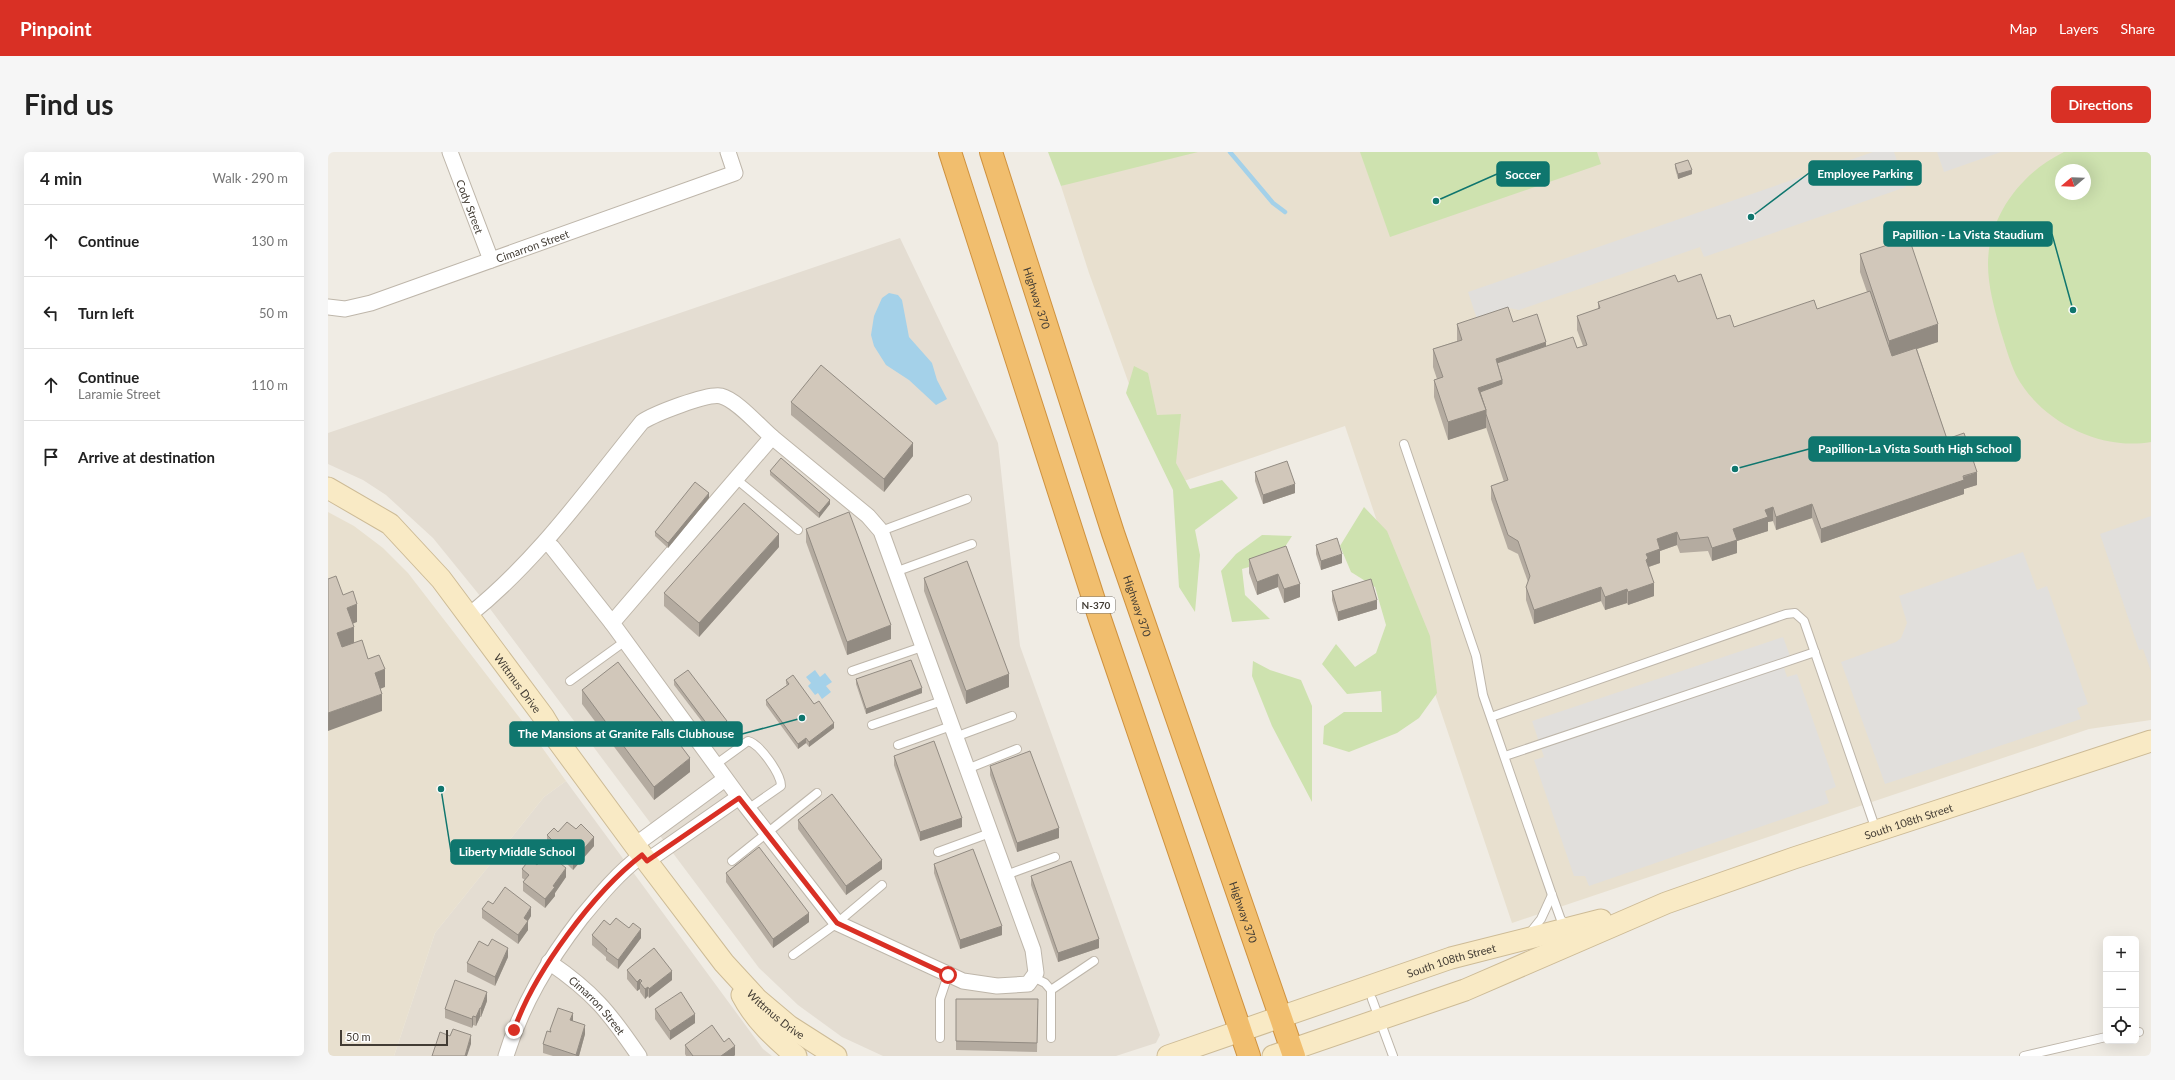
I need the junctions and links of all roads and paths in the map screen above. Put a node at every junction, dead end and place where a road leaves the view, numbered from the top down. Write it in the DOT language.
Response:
graph roads {
  1 [pos="450,152"];
  2 [pos="728,152"];
  3 [pos="950,152"];
  4 [pos="991,152"];
  5 [pos="490,260"];
  6 [pos="328,307"];
  7 [pos="772,437"];
  8 [pos="1404,444"];
  9 [pos="736,479"];
  10 [pos="328,488"];
  11 [pos="967,499"];
  12 [pos="798,530"];
  13 [pos="880,531"];
  14 [pos="545,542"];
  15 [pos="972,544"];
  16 [pos="895,572"];
  17 [pos="468,616"];
  18 [pos="612,623"];
  19 [pos="624,642"];
  20 [pos="922,647"];
  21 [pos="1815,652"];
  22 [pos="852,671"];
  23 [pos="570,681"];
  24 [pos="942,700"];
  25 [pos="1012,716"];
  26 [pos="1491,717"];
  27 [pos="872,724"];
  28 [pos="953,731"];
  29 [pos="2151,741"];
  30 [pos="898,745"];
  31 [pos="1017,749"];
  32 [pos="1505,756"];
  33 [pos="715,765"];
  34 [pos="967,768"];
  35 [pos="725,779"];
  36 [pos="817,794"];
  37 [pos="744,803"];
  38 [pos="1876,831"];
  39 [pos="767,833"];
  40 [pos="990,833"];
  41 [pos="938,852"];
  42 [pos="641,854"];
  43 [pos="1055,857"];
  44 [pos="732,861"];
  45 [pos="1006,875"];
  46 [pos="882,885"];
  47 [pos="1552,895"];
  48 [pos="1666,903"];
  49 [pos="837,923"];
  50 [pos="1576,926"];
  51 [pos="1524,939"];
  52 [pos="793,955"];
  53 [pos="1094,961"];
  54 [pos="549,962"];
  55 [pos="724,963"];
  56 [pos="948,975"];
  57 [pos="1033,977"];
  58 [pos="1051,990"];
  59 [pos="1372,999"];
  60 [pos="1280,1017"];
  61 [pos="1379,1019"];
  62 [pos="1242,1031"];
  63 [pos="2103,1037"];
  64 [pos="940,1038"];
  65 [pos="1051,1038"];
  66 [pos="1286,1054"];
  67 [pos="506,1056"];
  68 [pos="638,1056"];
  69 [pos="796,1056"];
  70 [pos="836,1056"];
  71 [pos="1168,1056"];
  72 [pos="1250,1056"];
  73 [pos="1393,1056"];
  74 [pos="2024,1056"];
  1 -- 5 [label="street, Cody Street"];
  2 -- 5 [label="street, Cimarron Street"];
  3 -- 62 [label="highway, N-370"];
  4 -- 60 [label="highway, Highway 370"];
  5 -- 6 [label="street, Cimarron Street"];
  7 -- 9 [label="street"];
  7 -- 13 [label="street"];
  7 -- 14 [label="street"];
  8 -- 26 [label="lane"];
  9 -- 12 [label="lane"];
  9 -- 18 [label="street"];
  10 -- 17 [label="street, Wittmus Drive"];
  11 -- 13 [label="lane"];
  13 -- 16 [label="street"];
  14 -- 17 [label="street"];
  14 -- 18 [label="street"];
  15 -- 16 [label="lane"];
  16 -- 20 [label="street"];
  17 -- 42 [label="street, Wittmus Drive"];
  18 -- 19 [label="street"];
  19 -- 23 [label="lane"];
  19 -- 33 [label="street"];
  20 -- 22 [label="lane"];
  20 -- 24 [label="street"];
  21 -- 26 [label="lane"];
  21 -- 32 [label="lane"];
  21 -- 38 [label="lane"];
  24 -- 27 [label="lane"];
  24 -- 28 [label="street"];
  25 -- 28 [label="lane"];
  26 -- 32 [label="lane"];
  28 -- 30 [label="lane"];
  28 -- 34 [label="street"];
  29 -- 38 [label="street, South 108th Street"];
  31 -- 34 [label="lane"];
  32 -- 47 [label="lane"];
  33 -- 35 [label="street"];
  33 -- 37 [label="lane"];
  34 -- 40 [label="street"];
  35 -- 37 [label="street"];
  35 -- 42 [label="street"];
  36 -- 39 [label="lane"];
  37 -- 39 [label="street"];
  37 -- 42 [label="street"];
  38 -- 48 [label="street, South 108th Street"];
  39 -- 44 [label="lane"];
  39 -- 49 [label="street"];
  40 -- 41 [label="lane"];
  40 -- 45 [label="street"];
  42 -- 54 [label="street"];
  42 -- 55 [label="street, Wittmus Drive"];
  43 -- 45 [label="lane"];
  45 -- 57 [label="street"];
  46 -- 49 [label="lane"];
  47 -- 50 [label="lane"];
  47 -- 51 [label="lane"];
  48 -- 50 [label="street, South 108th Street"];
  48 -- 61 [label="street, South 108th Street"];
  49 -- 52 [label="lane"];
  49 -- 56 [label="street"];
  50 -- 51 [label="street, South 108th Street"];
  51 -- 60 [label="street, South 108th Street"];
  53 -- 58 [label="lane"];
  54 -- 67 [label="street"];
  54 -- 68 [label="street, Cimarron Street"];
  55 -- 69 [label="street, Wittmus Drive"];
  55 -- 70 [label="street, Wittmus Drive"];
  56 -- 57 [label="street"];
  56 -- 64 [label="lane"];
  57 -- 58 [label="lane"];
  58 -- 65 [label="lane"];
  59 -- 61 [label="lane"];
  60 -- 62 [label="street, South 108th Street"];
  60 -- 66 [label="highway, Highway 370"];
  61 -- 66 [label="street, South 108th Street"];
  61 -- 73 [label="lane"];
  62 -- 71 [label="street"];
  62 -- 72 [label="highway, N-370"];
  63 -- 74 [label="lane"];
}
